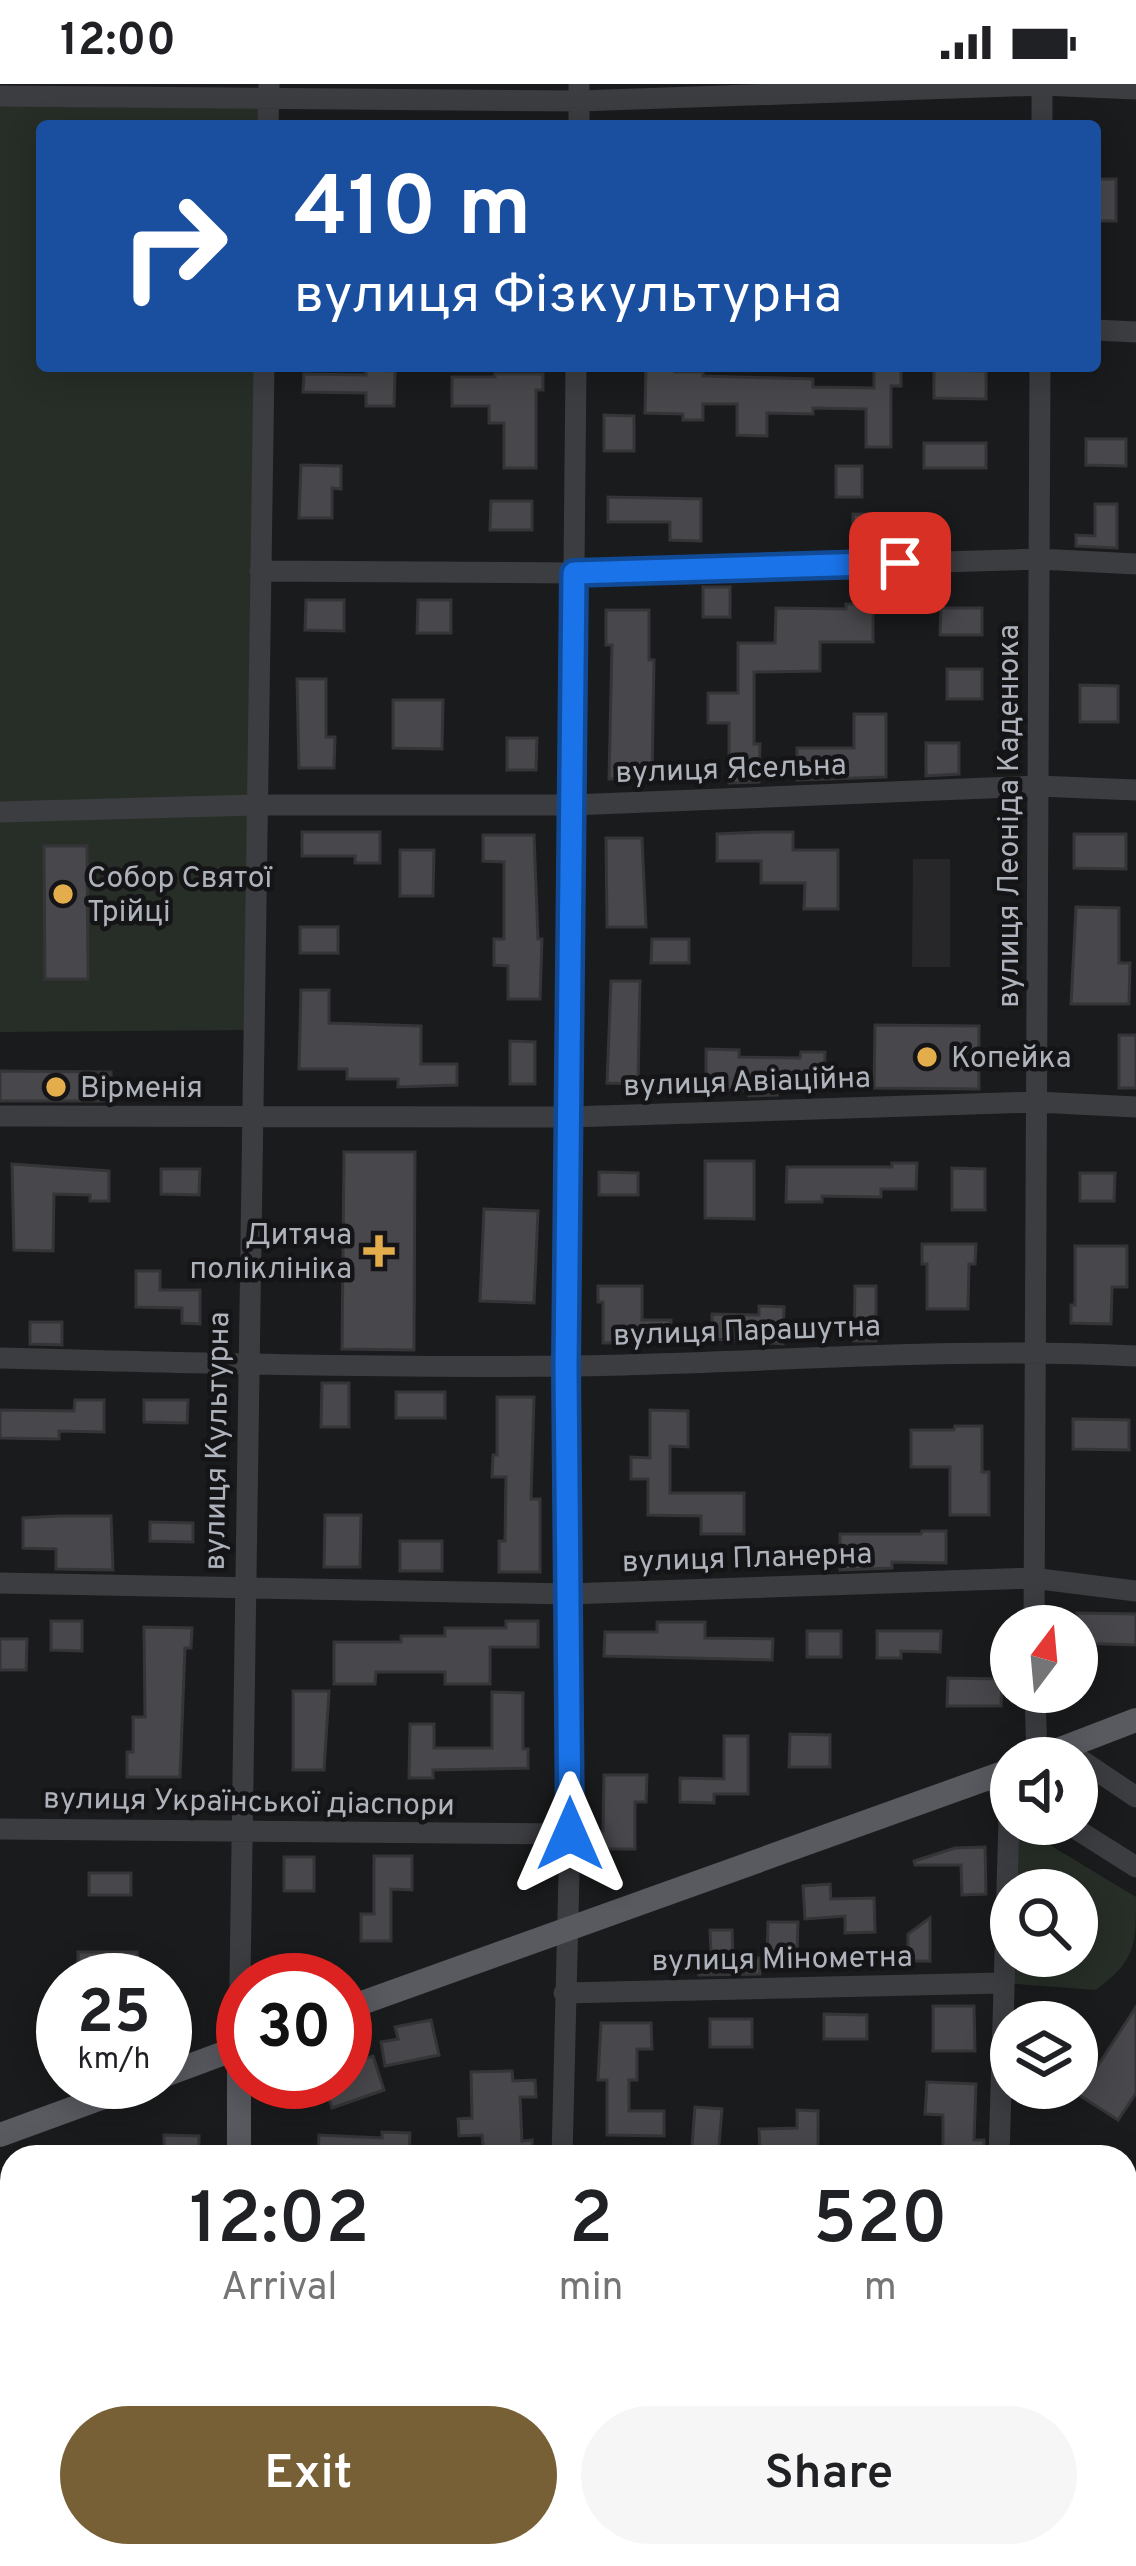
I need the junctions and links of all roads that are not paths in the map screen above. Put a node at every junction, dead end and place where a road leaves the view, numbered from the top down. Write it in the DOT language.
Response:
graph roads {
  1 [pos="1042,84"];
  2 [pos="1136,89"];
  3 [pos="269,92"];
  4 [pos="579,92"];
  5 [pos="0,96"];
  6 [pos="1042,120"];
  7 [pos="1101,330"];
  8 [pos="1136,332"];
  9 [pos="264,372"];
  10 [pos="576,372"];
  11 [pos="1040,372"];
  12 [pos="1039,559"];
  13 [pos="1136,563"];
  14 [pos="260,572"];
  15 [pos="574,573"];
  16 [pos="1038,786"];
  17 [pos="1136,790"];
  18 [pos="572,805"];
  19 [pos="256,806"];
  20 [pos="0,812"];
  21 [pos="1037,1102"];
  22 [pos="1136,1107"];
  23 [pos="252,1114"];
  24 [pos="0,1116"];
  25 [pos="569,1117"];
  26 [pos="1034,1351"];
  27 [pos="1136,1356"];
  28 [pos="0,1358"];
  29 [pos="247,1365"];
  30 [pos="566,1366"];
  31 [pos="1032,1577"];
  32 [pos="0,1583"];
  33 [pos="244,1586"];
  34 [pos="1136,1591"];
  35 [pos="568,1594"];
  36 [pos="1033,1605"];
  37 [pos="1136,1720"];
  38 [pos="1092,1737"];
  39 [pos="1098,1771"];
  40 [pos="990,1783"];
  41 [pos="1136,1797"];
  42 [pos="0,1828"];
  43 [pos="242,1831"];
  44 [pos="570,1834"];
  45 [pos="1098,1843"];
  46 [pos="1008,1845"];
  47 [pos="1136,1868"];
  48 [pos="565,1928"];
  49 [pos="241,1953"];
  50 [pos="1001,1983"];
  51 [pos="564,1993"];
  52 [pos="372,1998"];
  53 [pos="71,2109"];
  54 [pos="239,2109"];
  55 [pos="0,2135"];
  56 [pos="238,2145"];
  57 [pos="562,2145"];
  58 [pos="998,2145"];
  1 -- 2 [label="street"];
  1 -- 4 [label="street"];
  1 -- 6 [label="street"];
  3 -- 4 [label="street"];
  3 -- 5 [label="street"];
  7 -- 8 [label="street"];
  9 -- 14 [label="street, вулиця Культурна"];
  10 -- 15 [label="street"];
  11 -- 12 [label="street, вулиця Леоніда Каденюка"];
  12 -- 13 [label="street"];
  12 -- 15 [label="street"];
  12 -- 16 [label="street, вулиця Леоніда Каденюка"];
  14 -- 15 [label="street"];
  14 -- 19 [label="street, вулиця Культурна"];
  15 -- 18 [label="street"];
  16 -- 17 [label="street, вулиця Ясельна"];
  16 -- 18 [label="street, вулиця Ясельна"];
  16 -- 21 [label="street, вулиця Леоніда Каденюка"];
  18 -- 19 [label="street, вулиця Ясельна"];
  18 -- 25 [label="street"];
  19 -- 20 [label="street, вулиця Ясельна"];
  19 -- 23 [label="street, вулиця Культурна"];
  21 -- 22 [label="street, вулиця Авіаційна"];
  21 -- 25 [label="street, вулиця Авіаційна"];
  21 -- 26 [label="street, вулиця Леоніда Каденюка"];
  23 -- 24 [label="street, вулиця Авіаційна"];
  23 -- 25 [label="street, вулиця Авіаційна"];
  23 -- 29 [label="street, вулиця Культурна"];
  25 -- 30 [label="street"];
  26 -- 27 [label="street, вулиця Парашутна"];
  26 -- 30 [label="street, вулиця Парашутна"];
  26 -- 31 [label="street, вулиця Леоніда Каденюка"];
  28 -- 29 [label="street, вулиця Парашутна"];
  29 -- 30 [label="street, вулиця Парашутна"];
  29 -- 33 [label="street, вулиця Культурна"];
  30 -- 35 [label="street"];
  31 -- 34 [label="street, вулиця Планерна"];
  31 -- 35 [label="street, вулиця Планерна"];
  31 -- 36 [label="street, вулиця Леоніда Каденюка"];
  32 -- 33 [label="street, вулиця Планерна"];
  33 -- 35 [label="street, вулиця Планерна"];
  33 -- 43 [label="street, вулиця Культурна"];
  35 -- 44 [label="street"];
  37 -- 38 [label="main road"];
  39 -- 41 [label="street"];
  40 -- 48 [label="main road"];
  42 -- 43 [label="street, вулиця Української діаспори"];
  43 -- 44 [label="street, вулиця Української діаспори"];
  43 -- 49 [label="street, вулиця Культурна"];
  44 -- 48 [label="street"];
  45 -- 47 [label="street"];
  46 -- 50 [label="street"];
  48 -- 51 [label="street"];
  48 -- 52 [label="main road"];
  50 -- 51 [label="street, вулиця Мінометна"];
  50 -- 58 [label="street"];
  51 -- 57 [label="street"];
  53 -- 55 [label="main road"];
  54 -- 56 [label="main road, вулиця Культурна"];
}
